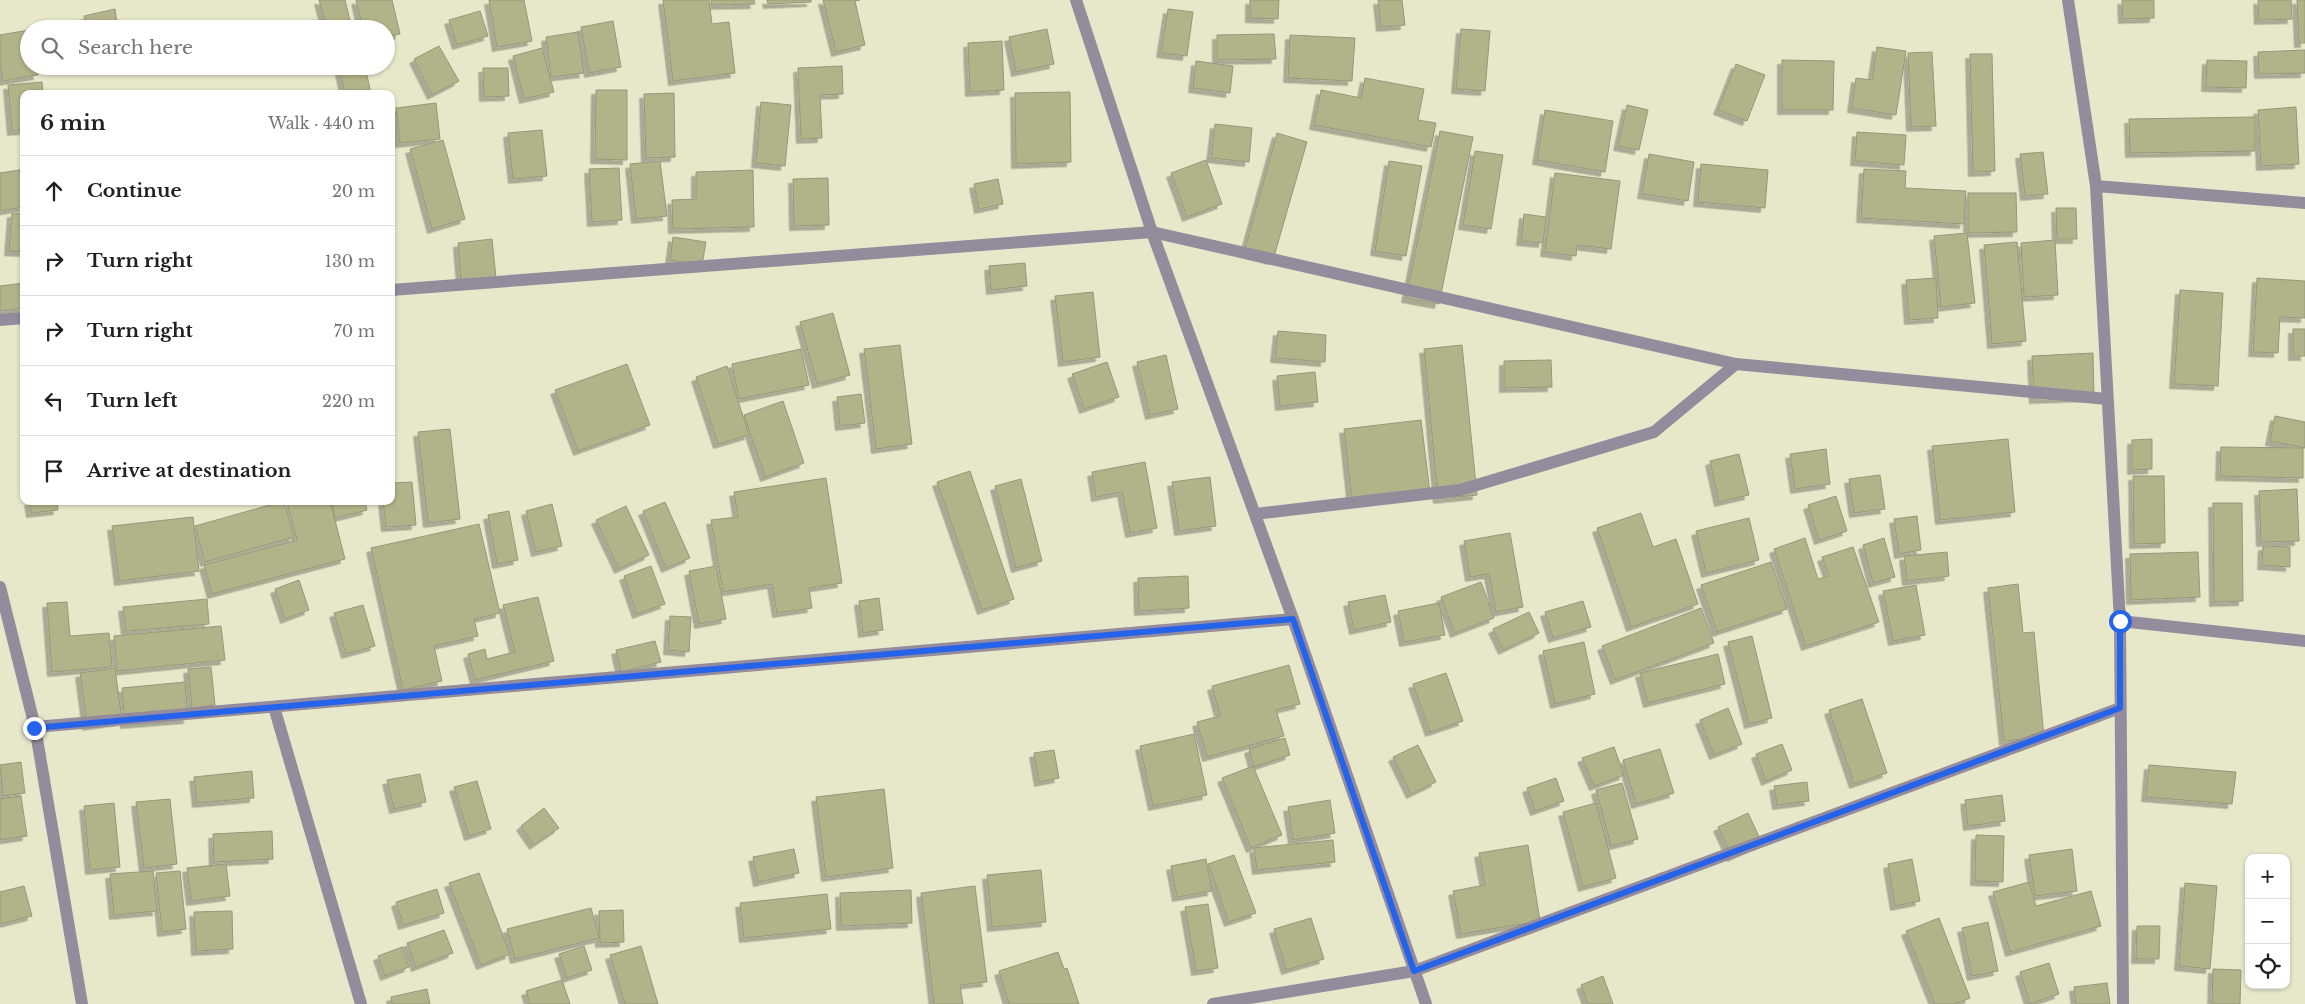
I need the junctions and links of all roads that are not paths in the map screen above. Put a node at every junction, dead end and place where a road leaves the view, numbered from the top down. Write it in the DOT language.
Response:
graph roads {
  1 [pos="1076,0"];
  2 [pos="2068,0"];
  3 [pos="2096,186"];
  4 [pos="2305,203"];
  5 [pos="1152,232"];
  6 [pos="395,290"];
  7 [pos="20,318"];
  8 [pos="0,320"];
  9 [pos="1736,364"];
  10 [pos="2107,399"];
  11 [pos="1255,514"];
  12 [pos="0,587"];
  13 [pos="1293,619"];
  14 [pos="2120,621"];
  15 [pos="2305,641"];
  16 [pos="274,707"];
  17 [pos="2120,708"];
  18 [pos="34,728"];
  19 [pos="1414,971"];
  20 [pos="82,1004"];
  21 [pos="361,1004"];
  22 [pos="1213,1004"];
  23 [pos="1426,1004"];
  24 [pos="2122,1004"];
  1 -- 5 [label="street"];
  2 -- 3 [label="street"];
  3 -- 4 [label="street"];
  3 -- 10 [label="street"];
  5 -- 6 [label="street"];
  5 -- 9 [label="street"];
  5 -- 11 [label="street"];
  7 -- 8 [label="street"];
  9 -- 10 [label="street"];
  9 -- 11 [label="street"];
  10 -- 14 [label="street"];
  11 -- 13 [label="street"];
  12 -- 18 [label="street"];
  13 -- 16 [label="street"];
  13 -- 19 [label="street"];
  14 -- 15 [label="street"];
  14 -- 17 [label="street"];
  16 -- 18 [label="street"];
  16 -- 21 [label="street"];
  17 -- 19 [label="street"];
  17 -- 24 [label="street"];
  18 -- 20 [label="street"];
  19 -- 22 [label="street"];
  19 -- 23 [label="street"];
}
